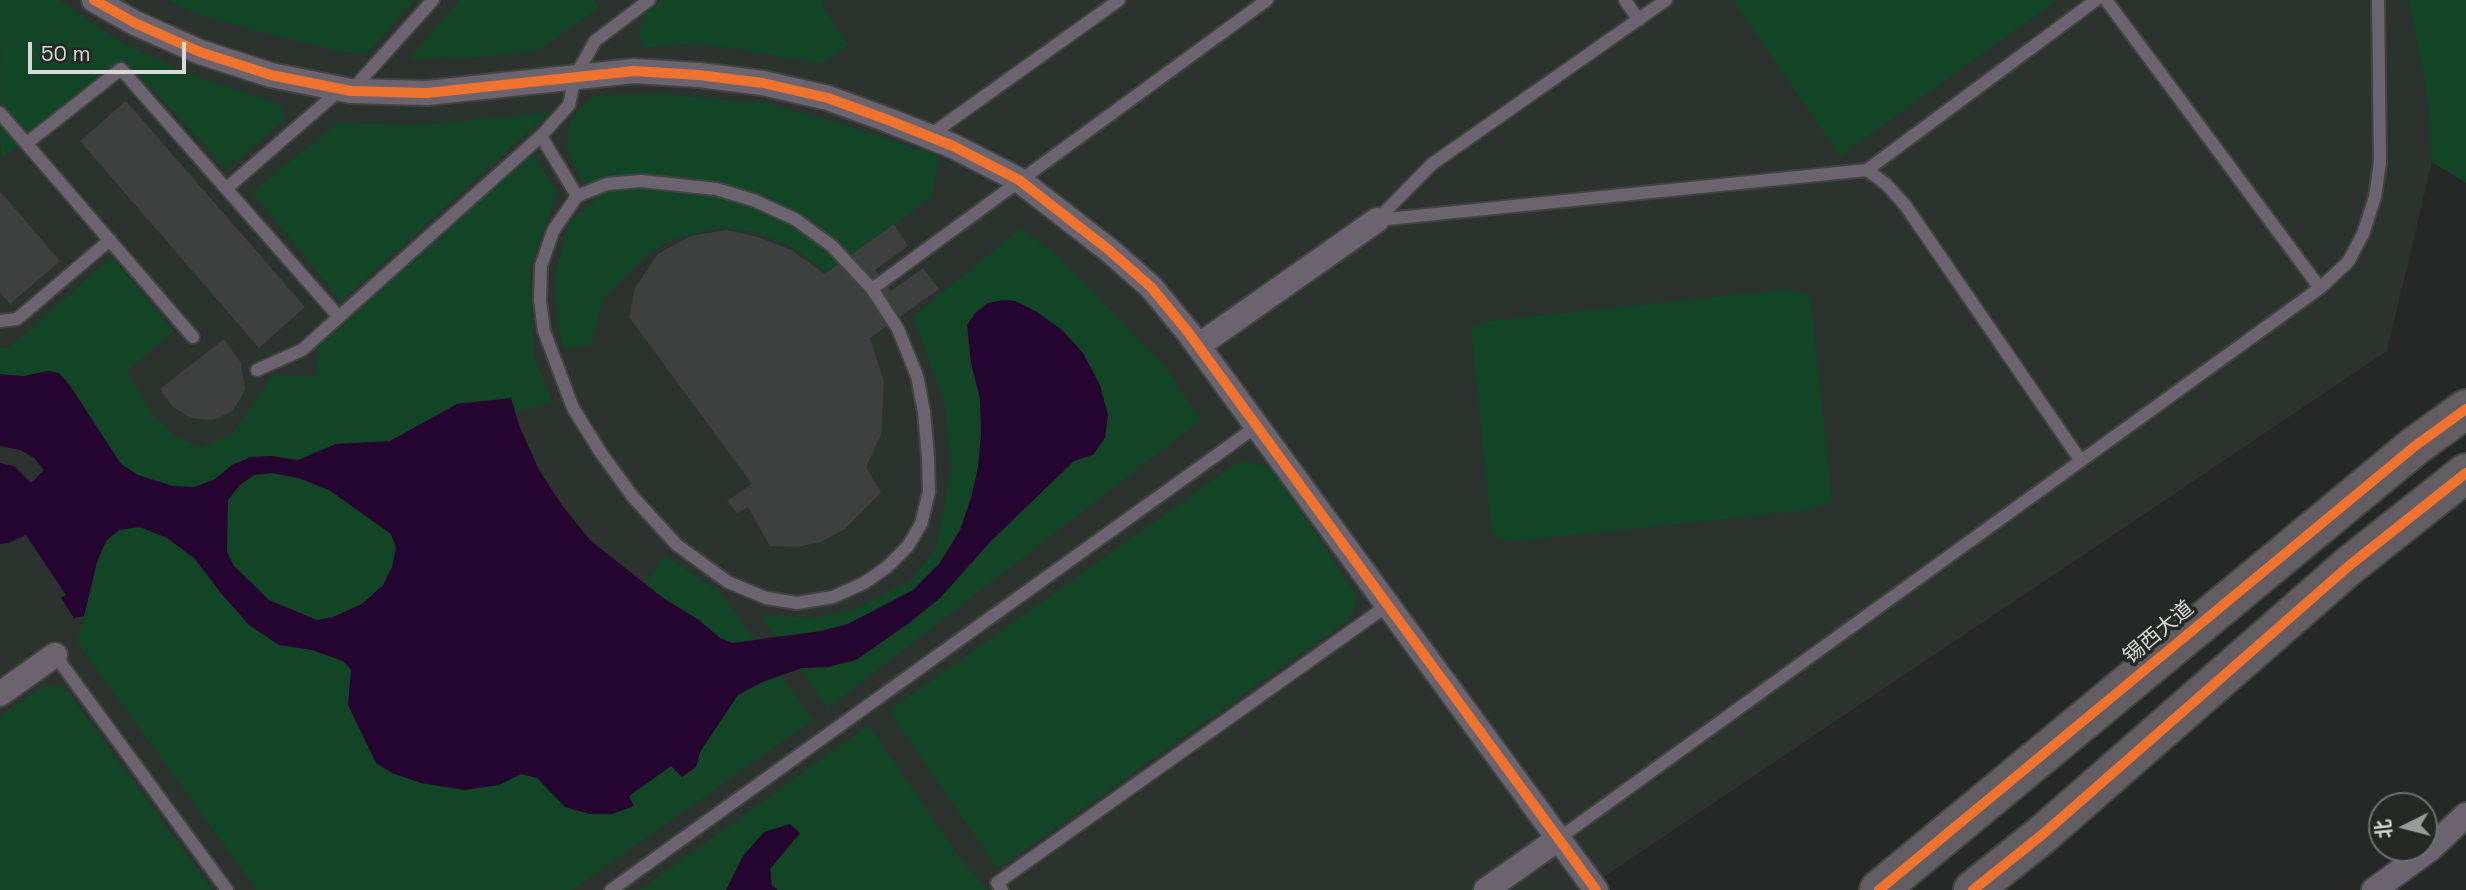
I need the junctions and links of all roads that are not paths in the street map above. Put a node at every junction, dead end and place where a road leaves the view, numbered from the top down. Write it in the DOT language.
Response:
graph roads {
  1 [pos="94,0"];
  2 [pos="433,0"];
  3 [pos="649,0"];
  4 [pos="1119,0"];
  5 [pos="1267,0"];
  6 [pos="1625,0"];
  7 [pos="1666,0"];
  8 [pos="2096,0"];
  9 [pos="2106,0"];
  10 [pos="2378,0"];
  11 [pos="1639,20"];
  12 [pos="575,77"];
  13 [pos="346,90"];
  14 [pos="0,113"];
  15 [pos="541,136"];
  16 [pos="929,136"];
  17 [pos="27,143"];
  18 [pos="1867,170"];
  19 [pos="1019,180"];
  20 [pos="227,188"];
  21 [pos="577,196"];
  22 [pos="1377,220"];
  23 [pos="110,240"];
  24 [pos="2320,288"];
  25 [pos="872,289"];
  26 [pos="339,317"];
  27 [pos="0,321"];
  28 [pos="194,337"];
  29 [pos="1198,346"];
  30 [pos="257,370"];
  31 [pos="2466,410"];
  32 [pos="1257,426"];
  33 [pos="2081,461"];
  34 [pos="2466,473"];
  35 [pos="1388,605"];
  36 [pos="55,655"];
  37 [pos="0,694"];
  38 [pos="2466,815"];
  39 [pos="1558,839"];
  40 [pos="227,890"];
  41 [pos="611,890"];
  42 [pos="1002,890"];
  43 [pos="1486,890"];
  44 [pos="1596,890"];
  45 [pos="1879,890"];
  46 [pos="1973,890"];
  47 [pos="2374,890"];
  1 -- 13 [label="street"];
  2 -- 13 [label="lane"];
  3 -- 12 [label="lane"];
  4 -- 16 [label="lane"];
  5 -- 19 [label="lane"];
  6 -- 11 [label="lane"];
  7 -- 11 [label="lane"];
  8 -- 18 [label="lane"];
  9 -- 24 [label="lane"];
  10 -- 24 [label="lane"];
  11 -- 22 [label="lane"];
  12 -- 13 [label="street"];
  12 -- 15 [label="lane"];
  12 -- 16 [label="street"];
  13 -- 20 [label="lane"];
  14 -- 17 [label="lane"];
  15 -- 21 [label="lane"];
  15 -- 26 [label="lane"];
  16 -- 19 [label="street"];
  17 -- 20 [label="lane"];
  17 -- 23 [label="lane"];
  18 -- 22 [label="lane"];
  18 -- 33 [label="lane"];
  19 -- 25 [label="lane"];
  19 -- 29 [label="street"];
  20 -- 26 [label="lane"];
  21 -- 25 [label="lane"];
  21 -- 25 [label="lane"];
  22 -- 29 [label="street"];
  23 -- 27 [label="lane"];
  23 -- 28 [label="lane"];
  24 -- 33 [label="lane"];
  26 -- 30 [label="lane"];
  29 -- 32 [label="street"];
  31 -- 45 [label="main road, 锡西大道"];
  32 -- 35 [label="street"];
  32 -- 41 [label="lane"];
  33 -- 39 [label="lane"];
  34 -- 46 [label="main road"];
  35 -- 39 [label="street"];
  35 -- 42 [label="lane"];
  36 -- 37 [label="street"];
  36 -- 40 [label="lane"];
  38 -- 47 [label="street"];
  39 -- 43 [label="street"];
  39 -- 44 [label="street"];
}
